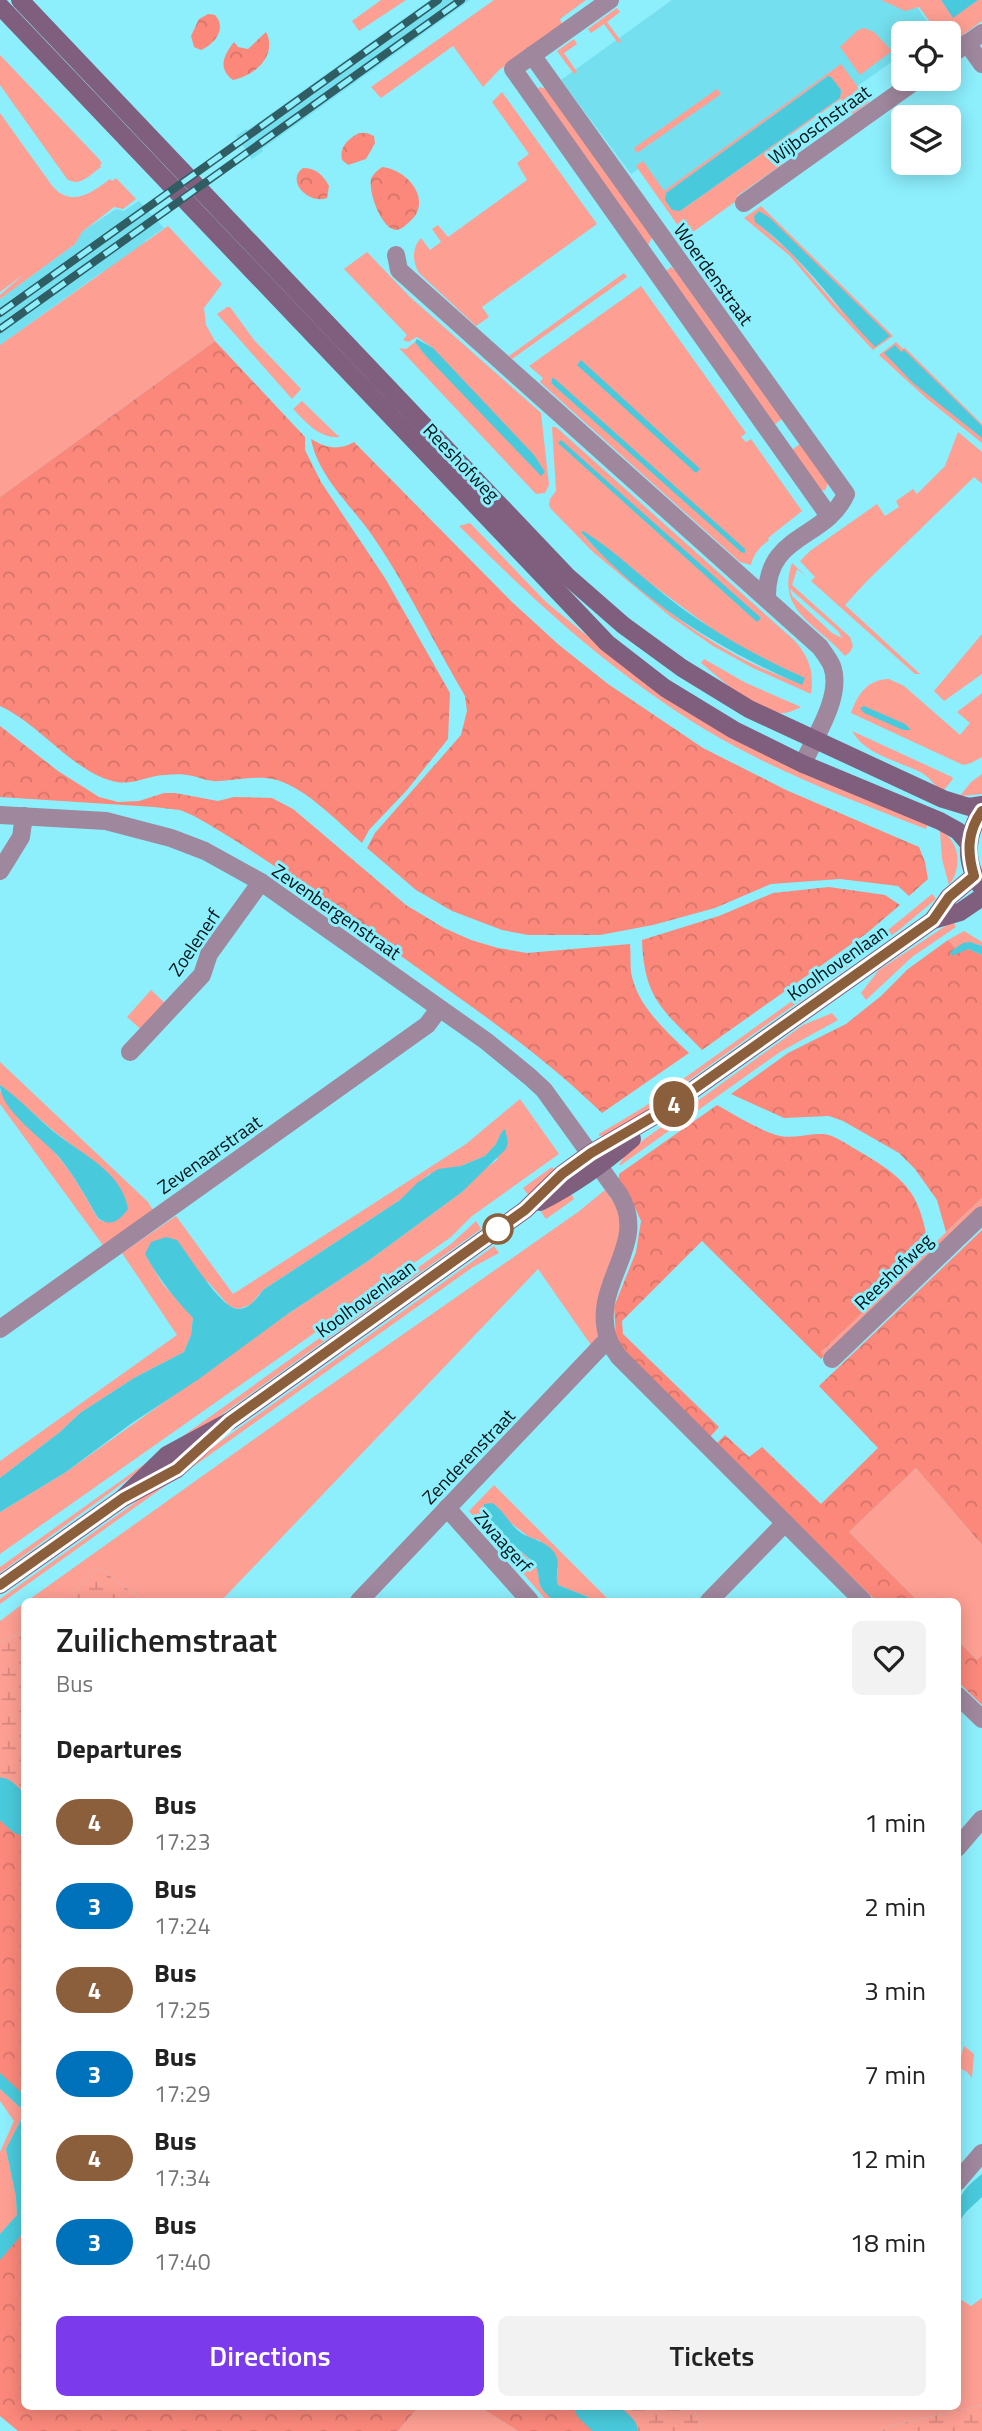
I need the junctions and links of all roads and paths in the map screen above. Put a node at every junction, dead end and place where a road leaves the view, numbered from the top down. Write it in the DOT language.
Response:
graph roads {
  1 [pos="20,0"];
  2 [pos="610,0"];
  3 [pos="0,6"];
  4 [pos="975,38"];
  5 [pos="532,55"];
  6 [pos="982,64"];
  7 [pos="901,91"];
  8 [pos="744,203"];
  9 [pos="396,255"];
  10 [pos="829,516"];
  11 [pos="767,599"];
  12 [pos="814,739"];
  13 [pos="803,764"];
  14 [pos="982,805"];
  15 [pos="982,811"];
  16 [pos="0,815"];
  17 [pos="24,816"];
  18 [pos="969,844"];
  19 [pos="0,871"];
  20 [pos="261,882"];
  21 [pos="978,882"];
  22 [pos="982,897"];
  23 [pos="933,920"];
  24 [pos="439,1009"];
  25 [pos="130,1052"];
  26 [pos="595,1160"];
  27 [pos="982,1214"];
  28 [pos="0,1329"];
  29 [pos="608,1339"];
  30 [pos="832,1359"];
  31 [pos="447,1508"];
  32 [pos="785,1523"];
  33 [pos="0,1585"];
  34 [pos="362,1598"];
  35 [pos="527,1598"];
  36 [pos="712,1598"];
  37 [pos="860,1598"];
  38 [pos="961,1699"];
  39 [pos="982,1719"];
  40 [pos="982,1819"];
  41 [pos="961,1843"];
  42 [pos="982,2153"];
  43 [pos="961,2177"];
  1 -- 12 [label="street, Reeshofweg"];
  2 -- 5 [label="street"];
  3 -- 13 [label="street, Reeshofweg"];
  4 -- 6 [label="street"];
  5 -- 10 [label="street, Woerdenstraat"];
  5 -- 10 [label="street"];
  7 -- 8 [label="street, Wijboschstraat"];
  9 -- 11 [label="street"];
  10 -- 11 [label="street, Woerdenstraat"];
  11 -- 12 [label="street"];
  12 -- 13 [label="street"];
  12 -- 14 [label="street, Reeshofweg"];
  13 -- 18 [label="street, Reeshofweg"];
  15 -- 18 [label="street"];
  16 -- 17 [label="street, Zevenbergenstraat"];
  17 -- 19 [label="street"];
  17 -- 20 [label="street, Zevenbergenstraat"];
  18 -- 21 [label="street"];
  20 -- 24 [label="street, Zevenbergenstraat"];
  20 -- 25 [label="street, Zoelenerf"];
  21 -- 23 [label="street, Koolhovenlaan"];
  22 -- 23 [label="street, Koolhovenlaan"];
  23 -- 26 [label="street, Koolhovenlaan"];
  24 -- 26 [label="street, Zevenbergenstraat"];
  24 -- 28 [label="street, Zevenaarstraat"];
  26 -- 29 [label="street, Zevenbergenstraat"];
  26 -- 33 [label="street, Koolhovenlaan"];
  27 -- 30 [label="street, Reeshofweg"];
  29 -- 31 [label="street, Zenderenstraat"];
  29 -- 32 [label="street"];
  31 -- 34 [label="street, Zenderenstraat"];
  31 -- 35 [label="street, Zwaagerf"];
  32 -- 36 [label="street"];
  32 -- 37 [label="street"];
  38 -- 39 [label="street"];
  40 -- 41 [label="street"];
  42 -- 43 [label="street"];
}
